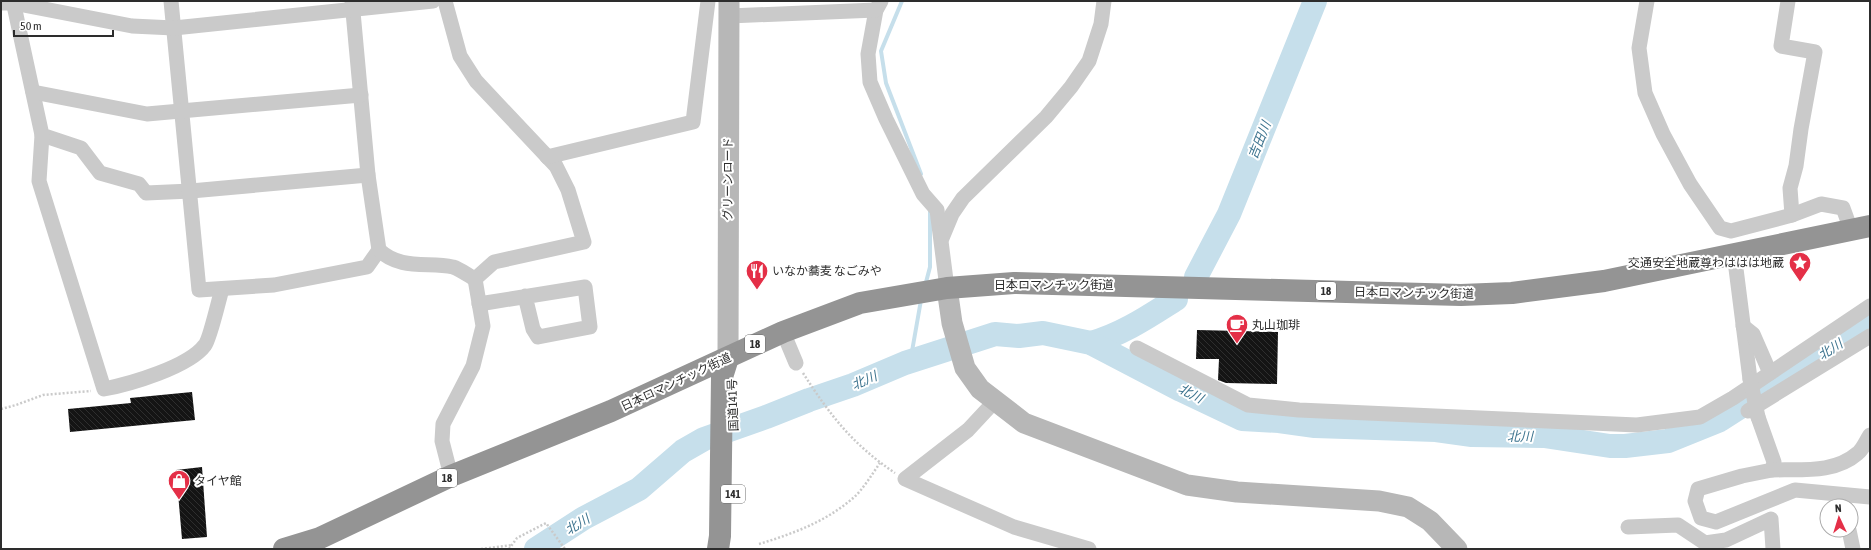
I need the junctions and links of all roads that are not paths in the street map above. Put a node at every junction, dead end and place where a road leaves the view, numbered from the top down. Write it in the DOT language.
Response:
graph roads {
  1 [pos="171,1"];
  2 [pos="433,1"];
  3 [pos="445,1"];
  4 [pos="708,1"];
  5 [pos="1104,1"];
  6 [pos="1646,1"];
  7 [pos="1788,1"];
  8 [pos="9,2"];
  9 [pos="352,5"];
  10 [pos="879,6"];
  11 [pos="729,8"];
  12 [pos="174,28"];
  13 [pos="33,92"];
  14 [pos="361,95"];
  15 [pos="182,112"];
  16 [pos="42,135"];
  17 [pos="547,157"];
  18 [pos="368,175"];
  19 [pos="190,192"];
  20 [pos="1792,215"];
  21 [pos="1860,228"];
  22 [pos="942,238"];
  23 [pos="379,250"];
  24 [pos="1734,253"];
  25 [pos="475,279"];
  26 [pos="947,288"];
  27 [pos="222,289"];
  28 [pos="525,296"];
  29 [pos="479,304"];
  30 [pos="1870,306"];
  31 [pos="1743,326"];
  32 [pos="783,332"];
  33 [pos="1870,336"];
  34 [pos="1137,348"];
  35 [pos="728,358"];
  36 [pos="796,363"];
  37 [pos="1770,373"];
  38 [pos="995,401"];
  39 [pos="1753,414"];
  40 [pos="1870,435"];
  41 [pos="728,442"];
  42 [pos="1772,470"];
  43 [pos="451,476"];
  44 [pos="1870,497"];
  45 [pos="1833,498"];
  46 [pos="1859,498"];
  47 [pos="1628,527"];
  48 [pos="1851,538"];
  49 [pos="1726,545"];
  50 [pos="284,549"];
  51 [pos="718,549"];
  52 [pos="732,549"];
  53 [pos="1089,549"];
  54 [pos="1456,549"];
  55 [pos="1773,549"];
  56 [pos="1853,549"];
  1 -- 12 [label="street"];
  2 -- 9 [label="street"];
  3 -- 17 [label="street"];
  4 -- 17 [label="street"];
  5 -- 22 [label="street"];
  6 -- 20 [label="street"];
  7 -- 20 [label="street"];
  8 -- 12 [label="street"];
  8 -- 13 [label="street"];
  9 -- 12 [label="street"];
  9 -- 14 [label="street"];
  10 -- 11 [label="street"];
  10 -- 22 [label="street"];
  11 -- 35 [label="street, グリーンロード"];
  12 -- 15 [label="street"];
  13 -- 15 [label="street"];
  13 -- 16 [label="street"];
  14 -- 15 [label="street"];
  14 -- 18 [label="street"];
  15 -- 19 [label="street"];
  16 -- 19 [label="street"];
  16 -- 27 [label="street"];
  17 -- 25 [label="street"];
  18 -- 19 [label="street"];
  18 -- 23 [label="street"];
  19 -- 27 [label="street"];
  20 -- 21 [label="street"];
  21 -- 24 [label="highway, 日本ロマンチック街道 / 18"];
  22 -- 26 [label="street"];
  23 -- 25 [label="street"];
  23 -- 27 [label="street"];
  24 -- 26 [label="highway, 日本ロマンチック街道 / 18"];
  24 -- 31 [label="street"];
  25 -- 29 [label="street"];
  26 -- 32 [label="highway, 日本ロマンチック街道 / 18"];
  26 -- 38 [label="street"];
  28 -- 28 [label="street"];
  28 -- 29 [label="street"];
  29 -- 43 [label="street"];
  30 -- 37 [label="street"];
  31 -- 37 [label="street"];
  31 -- 39 [label="street, bridge"];
  32 -- 35 [label="highway, 日本ロマンチック街道 / 18"];
  32 -- 36 [label="street"];
  33 -- 39 [label="street"];
  34 -- 37 [label="street"];
  35 -- 41 [label="highway, 国道141号 / 141"];
  35 -- 43 [label="highway, 日本ロマンチック街道 / 18"];
  38 -- 53 [label="street"];
  38 -- 54 [label="street"];
  39 -- 42 [label="street"];
  40 -- 42 [label="street"];
  41 -- 51 [label="highway, 国道141号 / 141"];
  41 -- 52 [label="highway, 国道141号 / 141"];
  42 -- 45 [label="street"];
  43 -- 50 [label="highway, 日本ロマンチック街道 / 18"];
  44 -- 46 [label="street"];
  47 -- 49 [label="street"];
  48 -- 56 [label="street"];
  49 -- 55 [label="street"];
}
